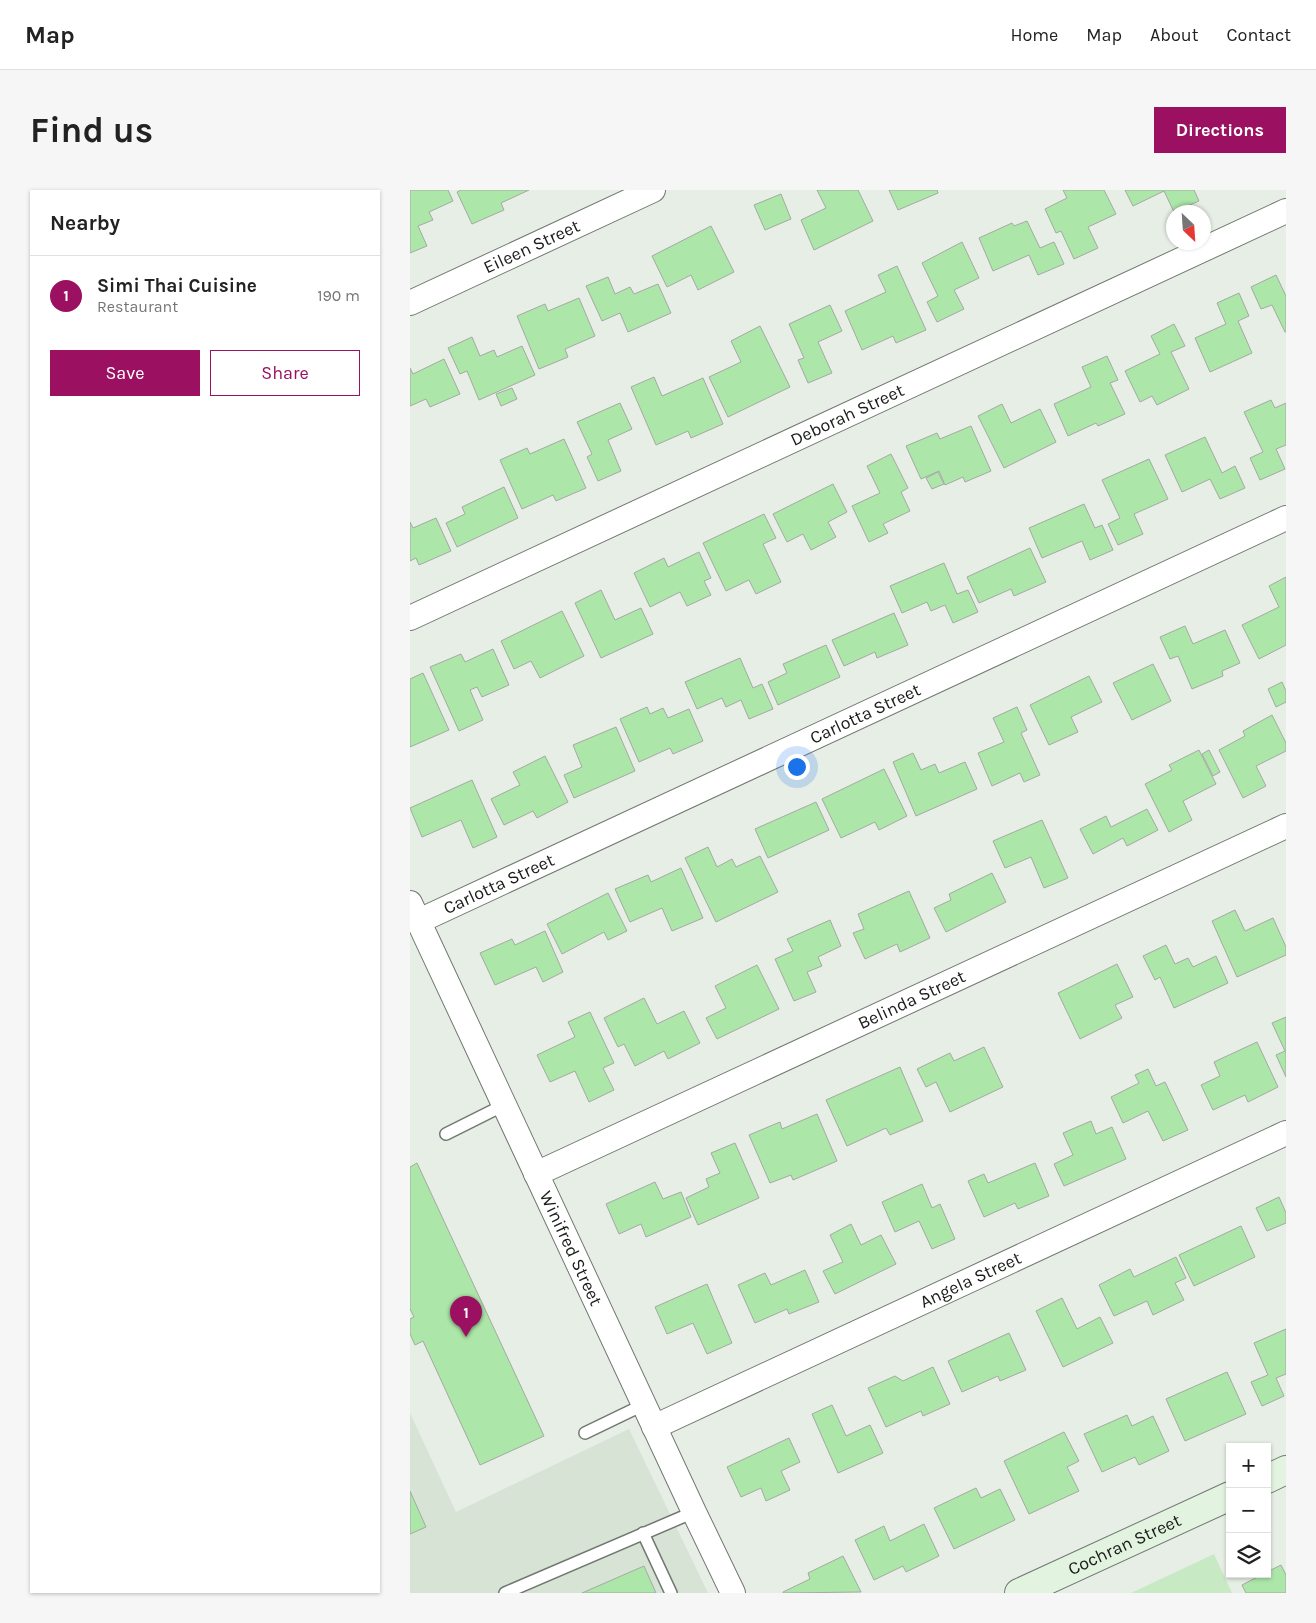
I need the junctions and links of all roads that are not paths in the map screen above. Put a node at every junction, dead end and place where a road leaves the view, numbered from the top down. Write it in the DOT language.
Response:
graph roads {
  1 [pos="653,190"];
  2 [pos="1286,211"];
  3 [pos="410,303"];
  4 [pos="1286,518"];
  5 [pos="410,618"];
  6 [pos="1286,826"];
  7 [pos="414,912"];
  8 [pos="504,1105"];
  9 [pos="1286,1133"];
  10 [pos="446,1134"];
  11 [pos="536,1174"];
  12 [pos="643,1405"];
  13 [pos="654,1427"];
  14 [pos="585,1433"];
  15 [pos="1226,1498"];
  16 [pos="694,1512"];
  17 [pos="643,1533"];
  18 [pos="505,1593"];
  19 [pos="671,1593"];
  20 [pos="733,1593"];
  21 [pos="1019,1593"];
  1 -- 3 [label="street, Eileen Street"];
  2 -- 5 [label="street, Deborah Street"];
  4 -- 7 [label="street, Carlotta Street"];
  6 -- 11 [label="street, Belinda Street"];
  7 -- 8 [label="street, Winifred Street"];
  8 -- 10 [label="lane"];
  8 -- 11 [label="street, Winifred Street"];
  9 -- 13 [label="street, Angela Street"];
  11 -- 12 [label="street, Winifred Street"];
  12 -- 13 [label="street, Winifred Street"];
  12 -- 14 [label="lane"];
  13 -- 16 [label="street, Winifred Street"];
  15 -- 21 [label="main road, Cochran Street"];
  16 -- 17 [label="lane"];
  16 -- 20 [label="street, Winifred Street"];
  17 -- 18 [label="lane"];
  17 -- 19 [label="lane"];
}
